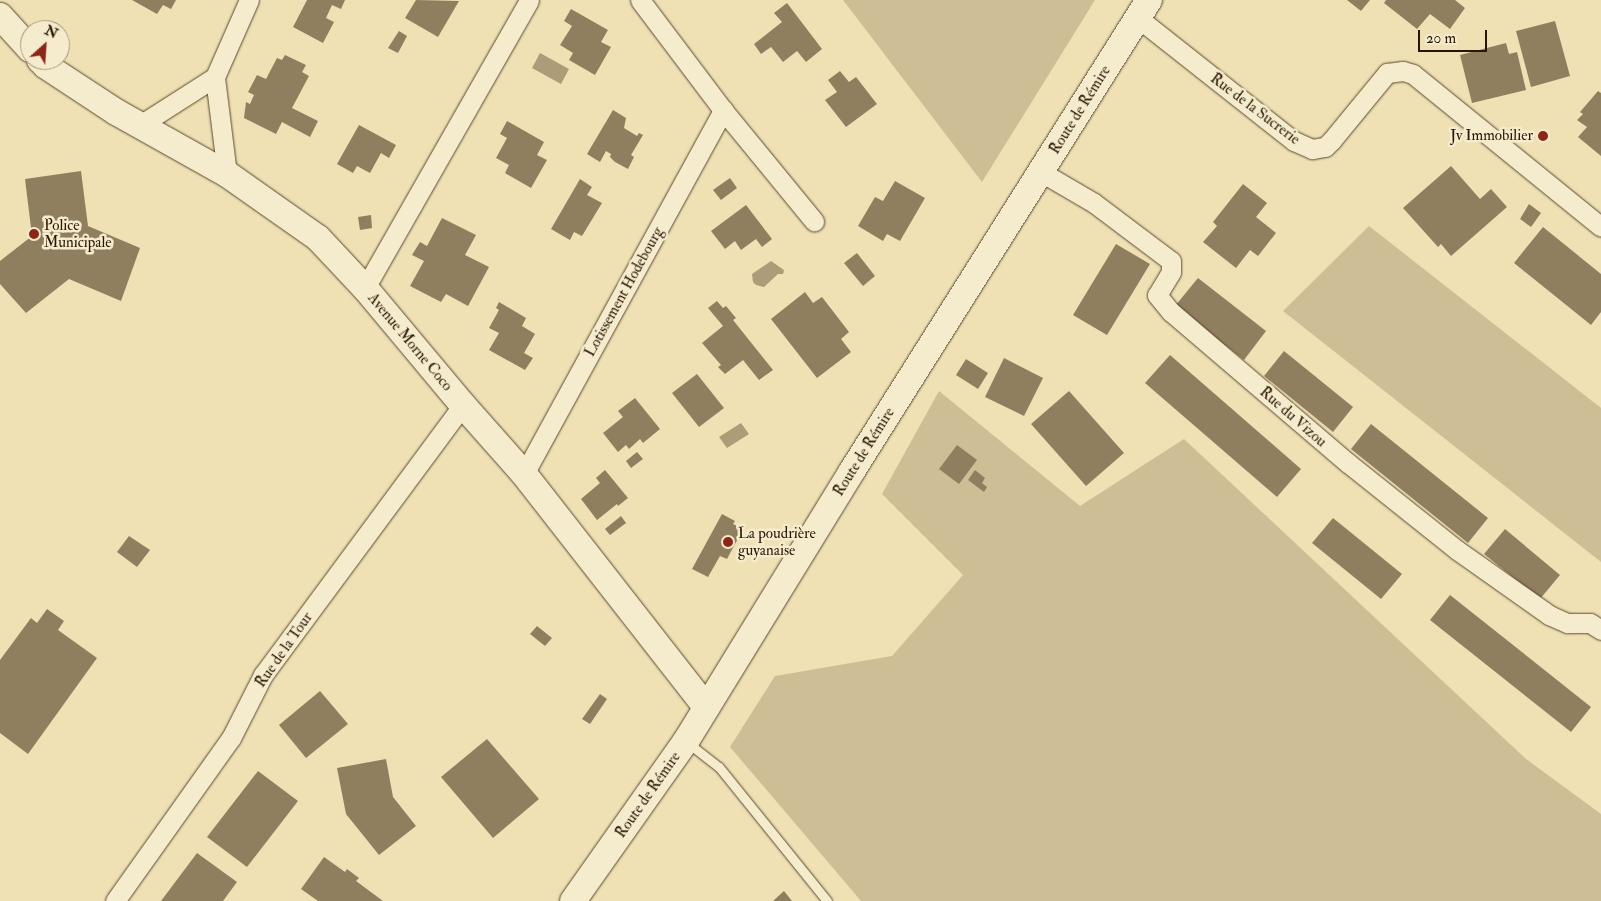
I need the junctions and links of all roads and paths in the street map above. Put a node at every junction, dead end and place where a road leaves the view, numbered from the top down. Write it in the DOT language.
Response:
graph roads {
  1 [pos="249,0"];
  2 [pos="529,0"];
  3 [pos="640,0"];
  4 [pos="1143,9"];
  5 [pos="0,16"];
  6 [pos="20,38"];
  7 [pos="52,70"];
  8 [pos="215,77"];
  9 [pos="723,110"];
  10 [pos="140,125"];
  11 [pos="1040,172"];
  12 [pos="227,174"];
  13 [pos="814,221"];
  14 [pos="1601,227"];
  15 [pos="365,288"];
  16 [pos="463,406"];
  17 [pos="524,474"];
  18 [pos="1601,630"];
  19 [pos="706,707"];
  20 [pos="686,741"];
  21 [pos="115,901"];
  22 [pos="573,901"];
  23 [pos="827,901"];
  1 -- 8 [label="street"];
  2 -- 15 [label="street"];
  3 -- 9 [label="street"];
  4 -- 11 [label="main road, Route de Rémire"];
  4 -- 14 [label="street, Rue de la Sucrerie"];
  5 -- 6 [label="main road"];
  7 -- 10 [label="main road, Avenue Morne Coco"];
  8 -- 10 [label="street"];
  8 -- 12 [label="street"];
  9 -- 13 [label="street"];
  9 -- 17 [label="street, Lotissement Hodebourg"];
  10 -- 12 [label="main road, Avenue Morne Coco"];
  11 -- 18 [label="street, Rue du Vizou"];
  11 -- 19 [label="main road, Route de Rémire"];
  12 -- 15 [label="main road, Avenue Morne Coco"];
  15 -- 16 [label="main road, Avenue Morne Coco"];
  16 -- 17 [label="main road, Avenue Morne Coco"];
  16 -- 21 [label="street, Rue de la Tour"];
  17 -- 19 [label="main road, Avenue Morne Coco"];
  19 -- 20 [label="main road, Route de Rémire"];
  20 -- 22 [label="main road, Route de Rémire"];
  20 -- 23 [label="lane"];
}
